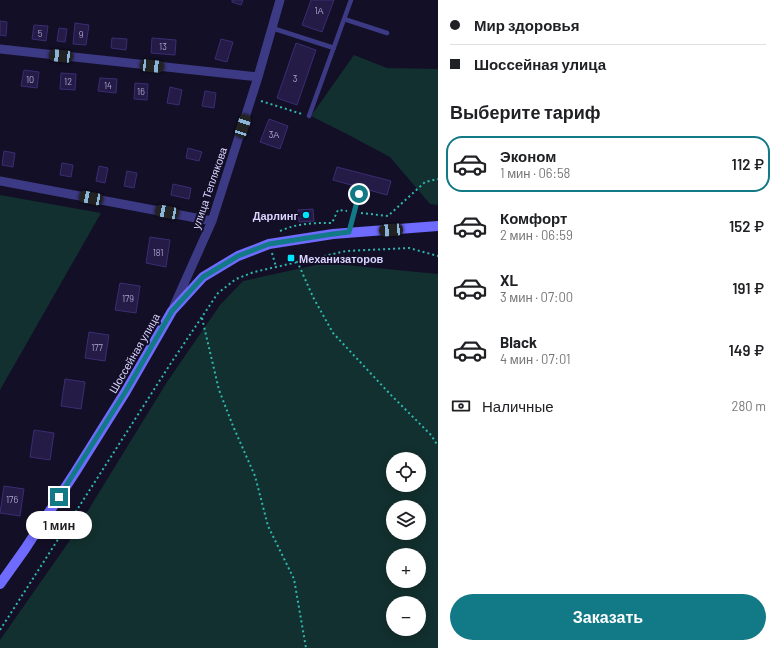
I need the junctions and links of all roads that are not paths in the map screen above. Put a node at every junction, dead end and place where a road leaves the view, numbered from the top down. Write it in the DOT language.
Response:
graph roads {
  1 [pos="280,0"];
  2 [pos="351,0"];
  3 [pos="344,20"];
  4 [pos="272,28"];
  5 [pos="387,33"];
  6 [pos="334,48"];
  7 [pos="0,50"];
  8 [pos="258,77"];
  9 [pos="309,116"];
  10 [pos="0,181"];
  11 [pos="359,194"];
  12 [pos="212,221"];
  13 [pos="436,227"];
  14 [pos="349,232"];
  15 [pos="172,311"];
  16 [pos="0,584"];
  1 -- 4 [label="street, улица Теплякова"];
  2 -- 3 [label="lane"];
  3 -- 5 [label="lane"];
  3 -- 6 [label="lane"];
  4 -- 6 [label="lane"];
  4 -- 8 [label="street, улица Теплякова"];
  6 -- 9 [label="lane"];
  7 -- 8 [label="street"];
  8 -- 12 [label="street, улица Теплякова"];
  10 -- 12 [label="street"];
  11 -- 14 [label="lane"];
  12 -- 15 [label="street, улица Теплякова"];
  13 -- 14 [label="main road, Шоссейная улица"];
  14 -- 15 [label="main road, Шоссейная улица"];
  15 -- 16 [label="main road, Шоссейная улица"];
}
